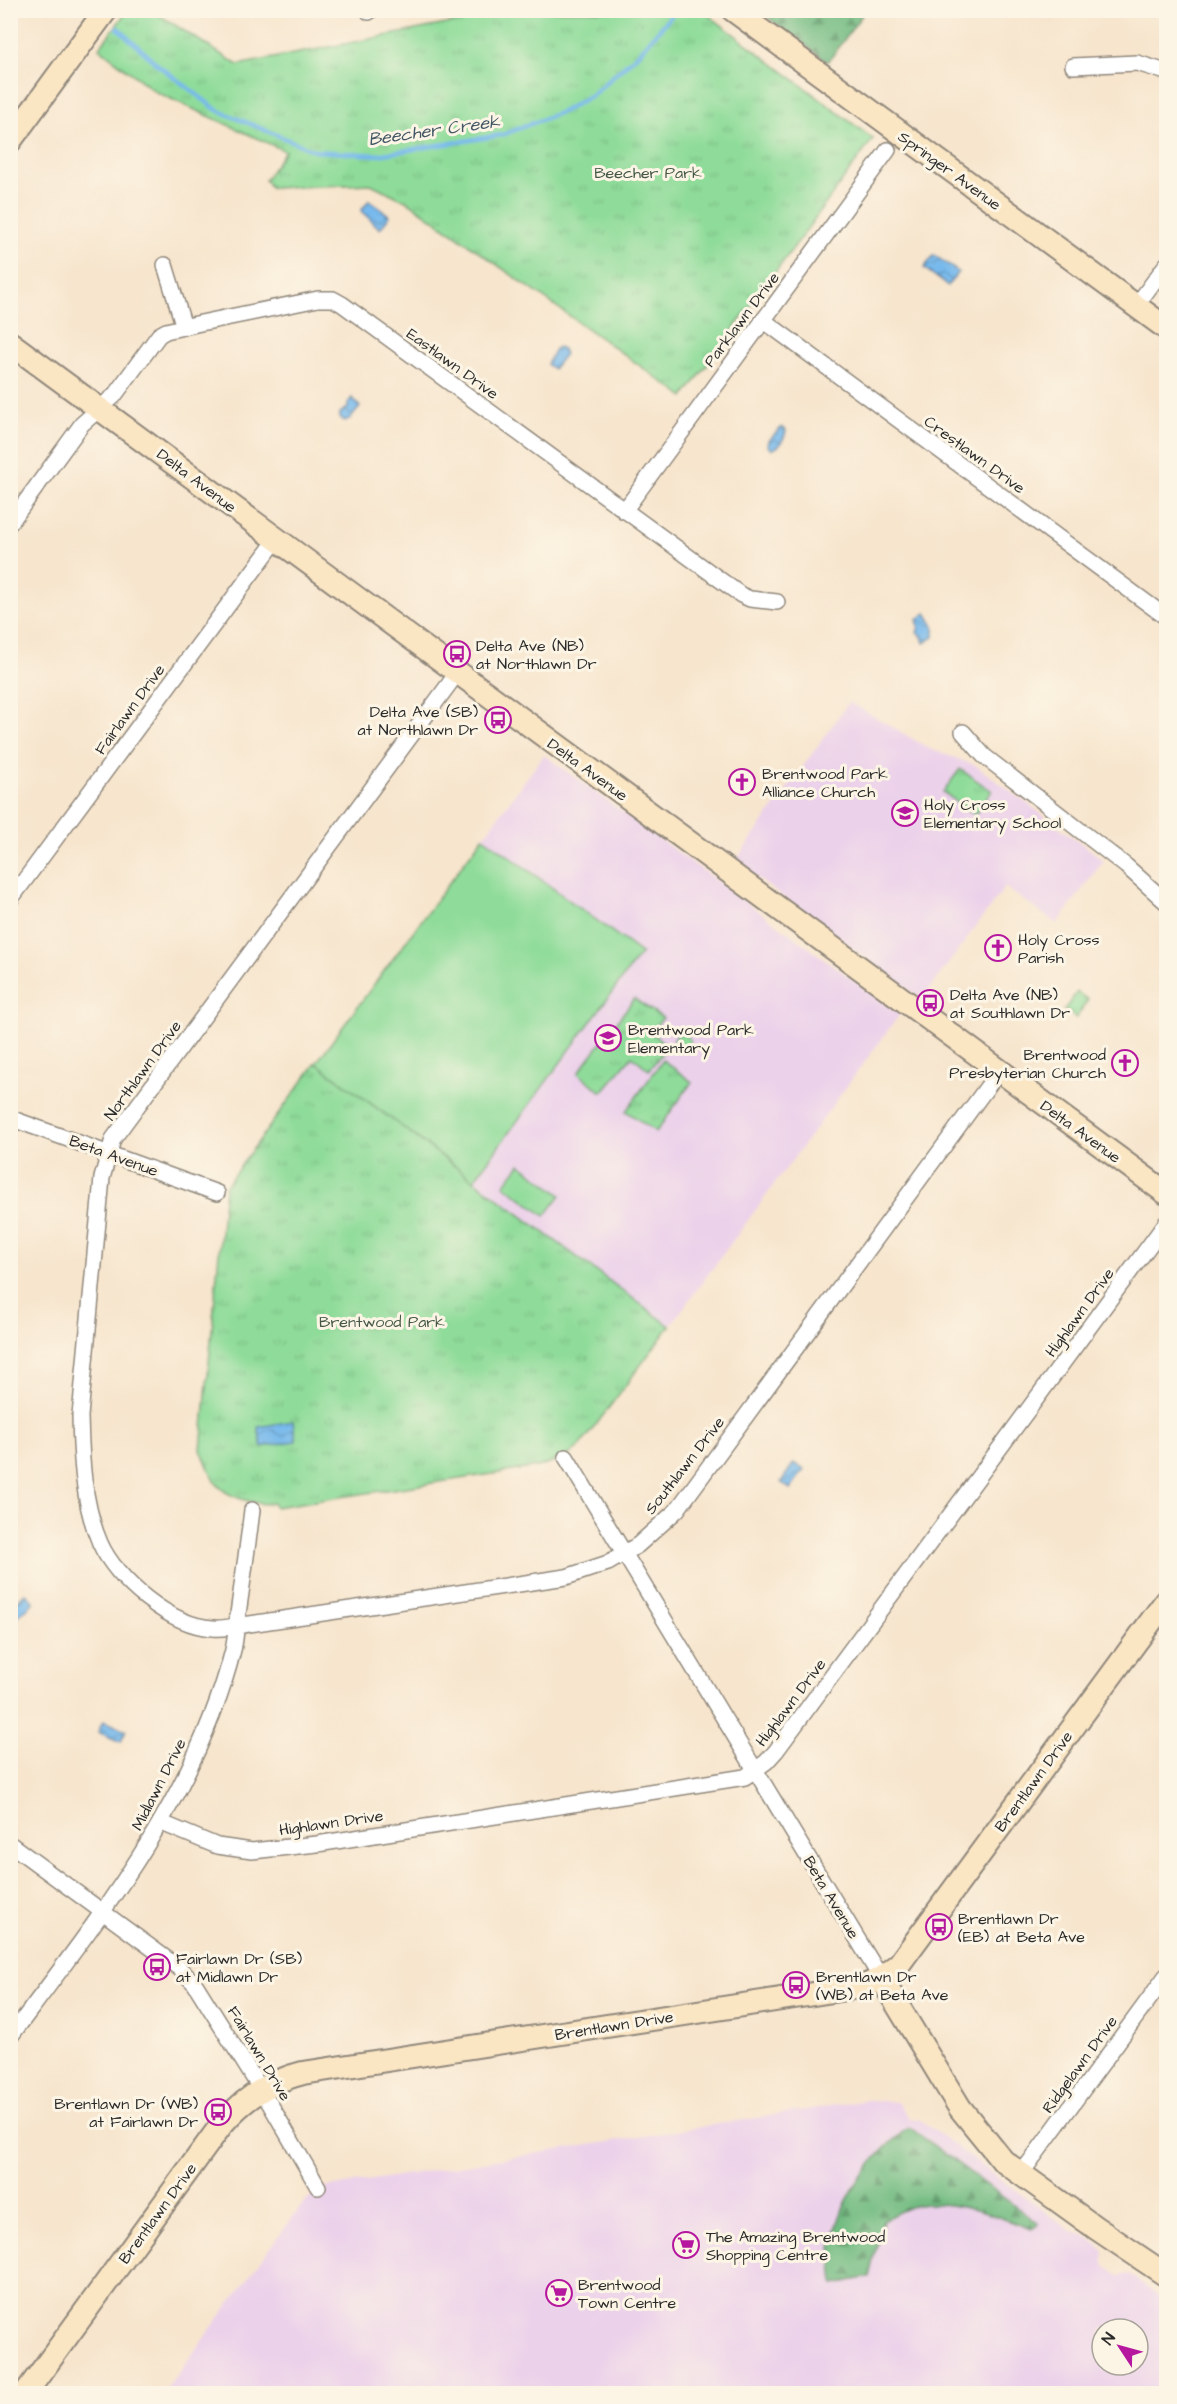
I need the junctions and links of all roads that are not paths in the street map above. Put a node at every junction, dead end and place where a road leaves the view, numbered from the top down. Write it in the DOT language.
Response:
graph roads {
  1 [pos="106,10"];
  2 [pos="733,10"];
  3 [pos="1073,66"];
  4 [pos="1167,72"];
  5 [pos="10,141"];
  6 [pos="888,150"];
  7 [pos="1167,264"];
  8 [pos="165,265"];
  9 [pos="1136,306"];
  10 [pos="763,320"];
  11 [pos="184,327"];
  12 [pos="1167,328"];
  13 [pos="10,343"];
  14 [pos="100,408"];
  15 [pos="624,510"];
  16 [pos="10,523"];
  17 [pos="277,539"];
  18 [pos="777,602"];
  19 [pos="1167,617"];
  20 [pos="458,672"];
  21 [pos="963,732"];
  22 [pos="10,900"];
  23 [pos="1167,902"];
  24 [pos="999,1071"];
  25 [pos="10,1118"];
  26 [pos="108,1153"];
  27 [pos="217,1193"];
  28 [pos="1167,1193"];
  29 [pos="1167,1223"];
  30 [pos="566,1457"];
  31 [pos="252,1510"];
  32 [pos="625,1554"];
  33 [pos="1167,1601"];
  34 [pos="236,1626"];
  35 [pos="755,1771"];
  36 [pos="162,1823"];
  37 [pos="10,1844"];
  38 [pos="103,1911"];
  39 [pos="1167,1976"];
  40 [pos="881,1978"];
  41 [pos="10,2037"];
  42 [pos="261,2090"];
  43 [pos="1020,2174"];
  44 [pos="318,2187"];
  45 [pos="1167,2275"];
  46 [pos="25,2394"];
  1 -- 5 [label="street"];
  2 -- 9 [label="street, Springer Avenue"];
  3 -- 4 [label="street"];
  6 -- 10 [label="street, Parklawn Drive"];
  7 -- 9 [label="street"];
  8 -- 11 [label="street"];
  9 -- 12 [label="street, Springer Avenue"];
  10 -- 15 [label="street, Parklawn Drive"];
  10 -- 19 [label="street, Crestlawn Drive"];
  11 -- 14 [label="street, Eastlawn Drive"];
  11 -- 15 [label="street, Eastlawn Drive"];
  13 -- 14 [label="street, Delta Avenue"];
  14 -- 16 [label="street, Eastlawn Drive"];
  14 -- 17 [label="street, Delta Avenue"];
  15 -- 18 [label="street, Eastlawn Drive"];
  17 -- 20 [label="street, Delta Avenue"];
  17 -- 22 [label="street, Fairlawn Drive"];
  20 -- 24 [label="street, Delta Avenue"];
  20 -- 26 [label="street, Northlawn Drive"];
  21 -- 23 [label="street"];
  24 -- 28 [label="street, Delta Avenue"];
  24 -- 32 [label="street, Southlawn Drive"];
  25 -- 26 [label="street, Beta Avenue"];
  26 -- 27 [label="street, Beta Avenue"];
  26 -- 34 [label="street, Northlawn Drive"];
  29 -- 35 [label="street, Highlawn Drive"];
  30 -- 32 [label="street, Beta Avenue"];
  31 -- 34 [label="street, Midlawn Drive"];
  32 -- 34 [label="street, Southlawn Drive"];
  32 -- 35 [label="street, Beta Avenue"];
  33 -- 40 [label="street, Brentlawn Drive"];
  34 -- 36 [label="street, Midlawn Drive"];
  35 -- 36 [label="street, Highlawn Drive"];
  35 -- 40 [label="street, Beta Avenue"];
  36 -- 38 [label="street, Midlawn Drive"];
  37 -- 38 [label="street, Fairlawn Drive"];
  38 -- 41 [label="street, Midlawn Drive"];
  38 -- 42 [label="street, Fairlawn Drive"];
  39 -- 43 [label="street, Ridgelawn Drive"];
  40 -- 42 [label="street, Brentlawn Drive"];
  40 -- 43 [label="street, Beta Avenue"];
  42 -- 44 [label="street, Fairlawn Drive"];
  42 -- 46 [label="street, Brentlawn Drive"];
  43 -- 45 [label="street, Beta Avenue"];
}
